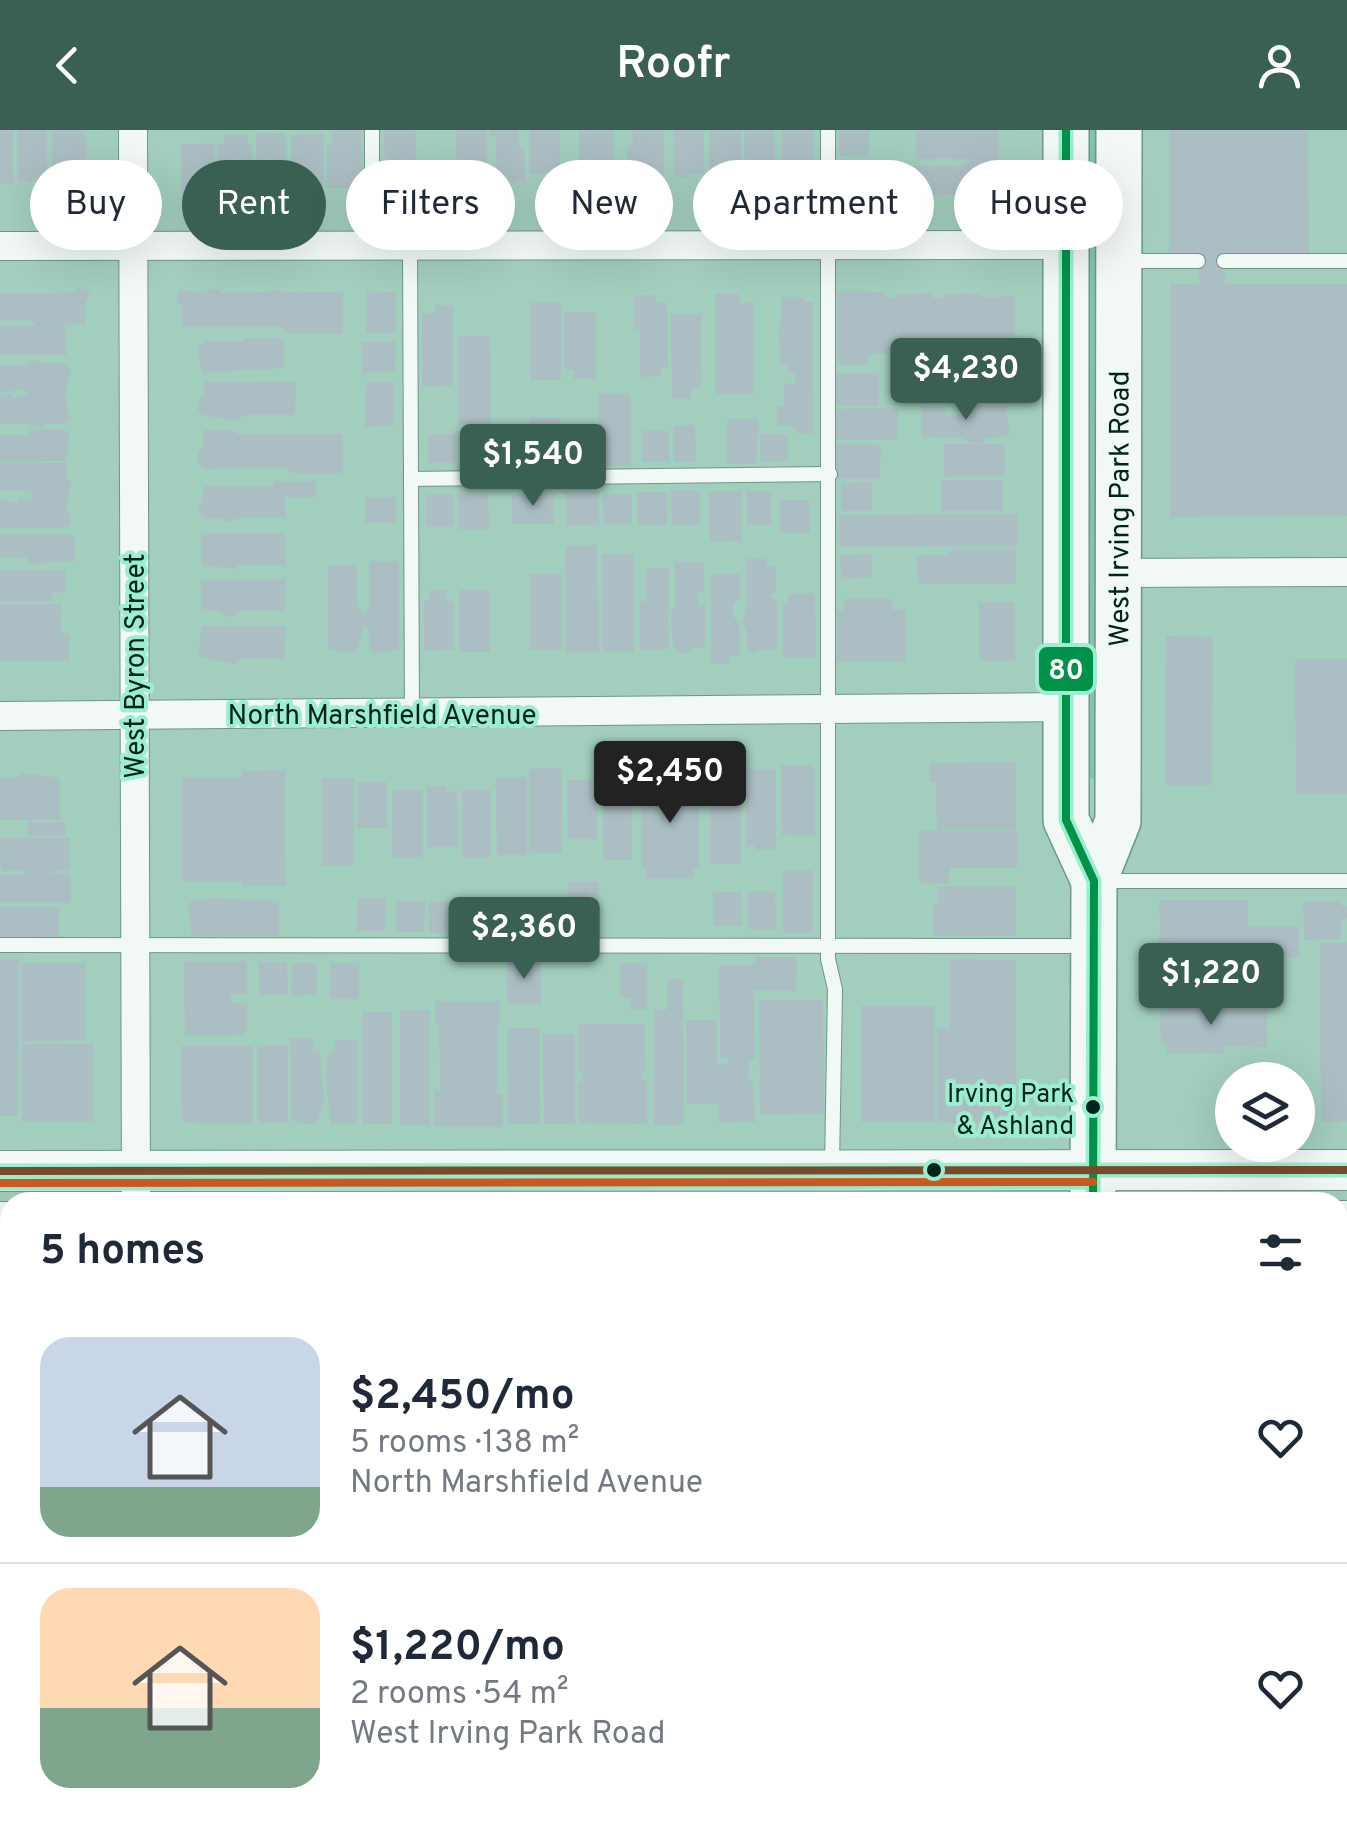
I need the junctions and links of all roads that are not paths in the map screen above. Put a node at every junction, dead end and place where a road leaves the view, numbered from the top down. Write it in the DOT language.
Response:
graph roads {
  1 [pos="132,130"];
  2 [pos="372,130"];
  3 [pos="828,130"];
  4 [pos="1066,130"];
  5 [pos="1119,130"];
  6 [pos="132,160"];
  7 [pos="372,160"];
  8 [pos="828,160"];
  9 [pos="1066,160"];
  10 [pos="0,246"];
  11 [pos="30,246"];
  12 [pos="162,246"];
  13 [pos="346,246"];
  14 [pos="515,246"];
  15 [pos="693,246"];
  16 [pos="133,250"];
  17 [pos="410,250"];
  18 [pos="829,250"];
  19 [pos="1066,250"];
  20 [pos="1198,260"];
  21 [pos="1119,261"];
  22 [pos="1224,261"];
  23 [pos="1347,261"];
  24 [pos="830,474"];
  25 [pos="411,479"];
  26 [pos="1347,572"];
  27 [pos="1119,573"];
  28 [pos="1064,708"];
  29 [pos="830,711"];
  30 [pos="412,714"];
  31 [pos="0,716"];
  32 [pos="135,716"];
  33 [pos="1347,881"];
  34 [pos="1094,882"];
  35 [pos="136,944"];
  36 [pos="830,944"];
  37 [pos="0,945"];
  38 [pos="1094,946"];
  39 [pos="832,1170"];
  40 [pos="1347,1170"];
  41 [pos="0,1172"];
  42 [pos="1093,1186"];
  43 [pos="136,1187"];
  1 -- 6 [label="street, West Byron Street"];
  2 -- 7 [label="lane"];
  3 -- 8 [label="lane"];
  4 -- 9 [label="main road, West Irving Park Road"];
  5 -- 21 [label="main road, West Irving Park Road"];
  10 -- 11 [label="street"];
  12 -- 13 [label="street"];
  14 -- 15 [label="street"];
  16 -- 32 [label="street, West Byron Street"];
  17 -- 25 [label="lane"];
  18 -- 24 [label="lane"];
  19 -- 28 [label="main road, West Irving Park Road"];
  20 -- 21 [label="lane"];
  21 -- 27 [label="main road, West Irving Park Road"];
  22 -- 23 [label="lane"];
  24 -- 25 [label="lane"];
  24 -- 29 [label="lane"];
  25 -- 30 [label="lane"];
  26 -- 27 [label="street"];
  27 -- 34 [label="main road, West Irving Park Road"];
  28 -- 29 [label="street, North Marshfield Avenue"];
  28 -- 34 [label="main road, West Irving Park Road"];
  29 -- 30 [label="street, North Marshfield Avenue"];
  29 -- 36 [label="lane"];
  30 -- 32 [label="street, North Marshfield Avenue"];
  31 -- 32 [label="street, North Marshfield Avenue"];
  32 -- 35 [label="street, West Byron Street"];
  33 -- 34 [label="lane"];
  34 -- 38 [label="main road, West Irving Park Road"];
  35 -- 36 [label="lane"];
  35 -- 37 [label="lane"];
  35 -- 43 [label="street, West Byron Street"];
  36 -- 38 [label="lane"];
  36 -- 39 [label="lane"];
  38 -- 42 [label="main road, West Irving Park Road"];
  39 -- 42 [label="main road"];
  39 -- 43 [label="main road"];
  40 -- 42 [label="main road"];
  41 -- 43 [label="main road"];
}
